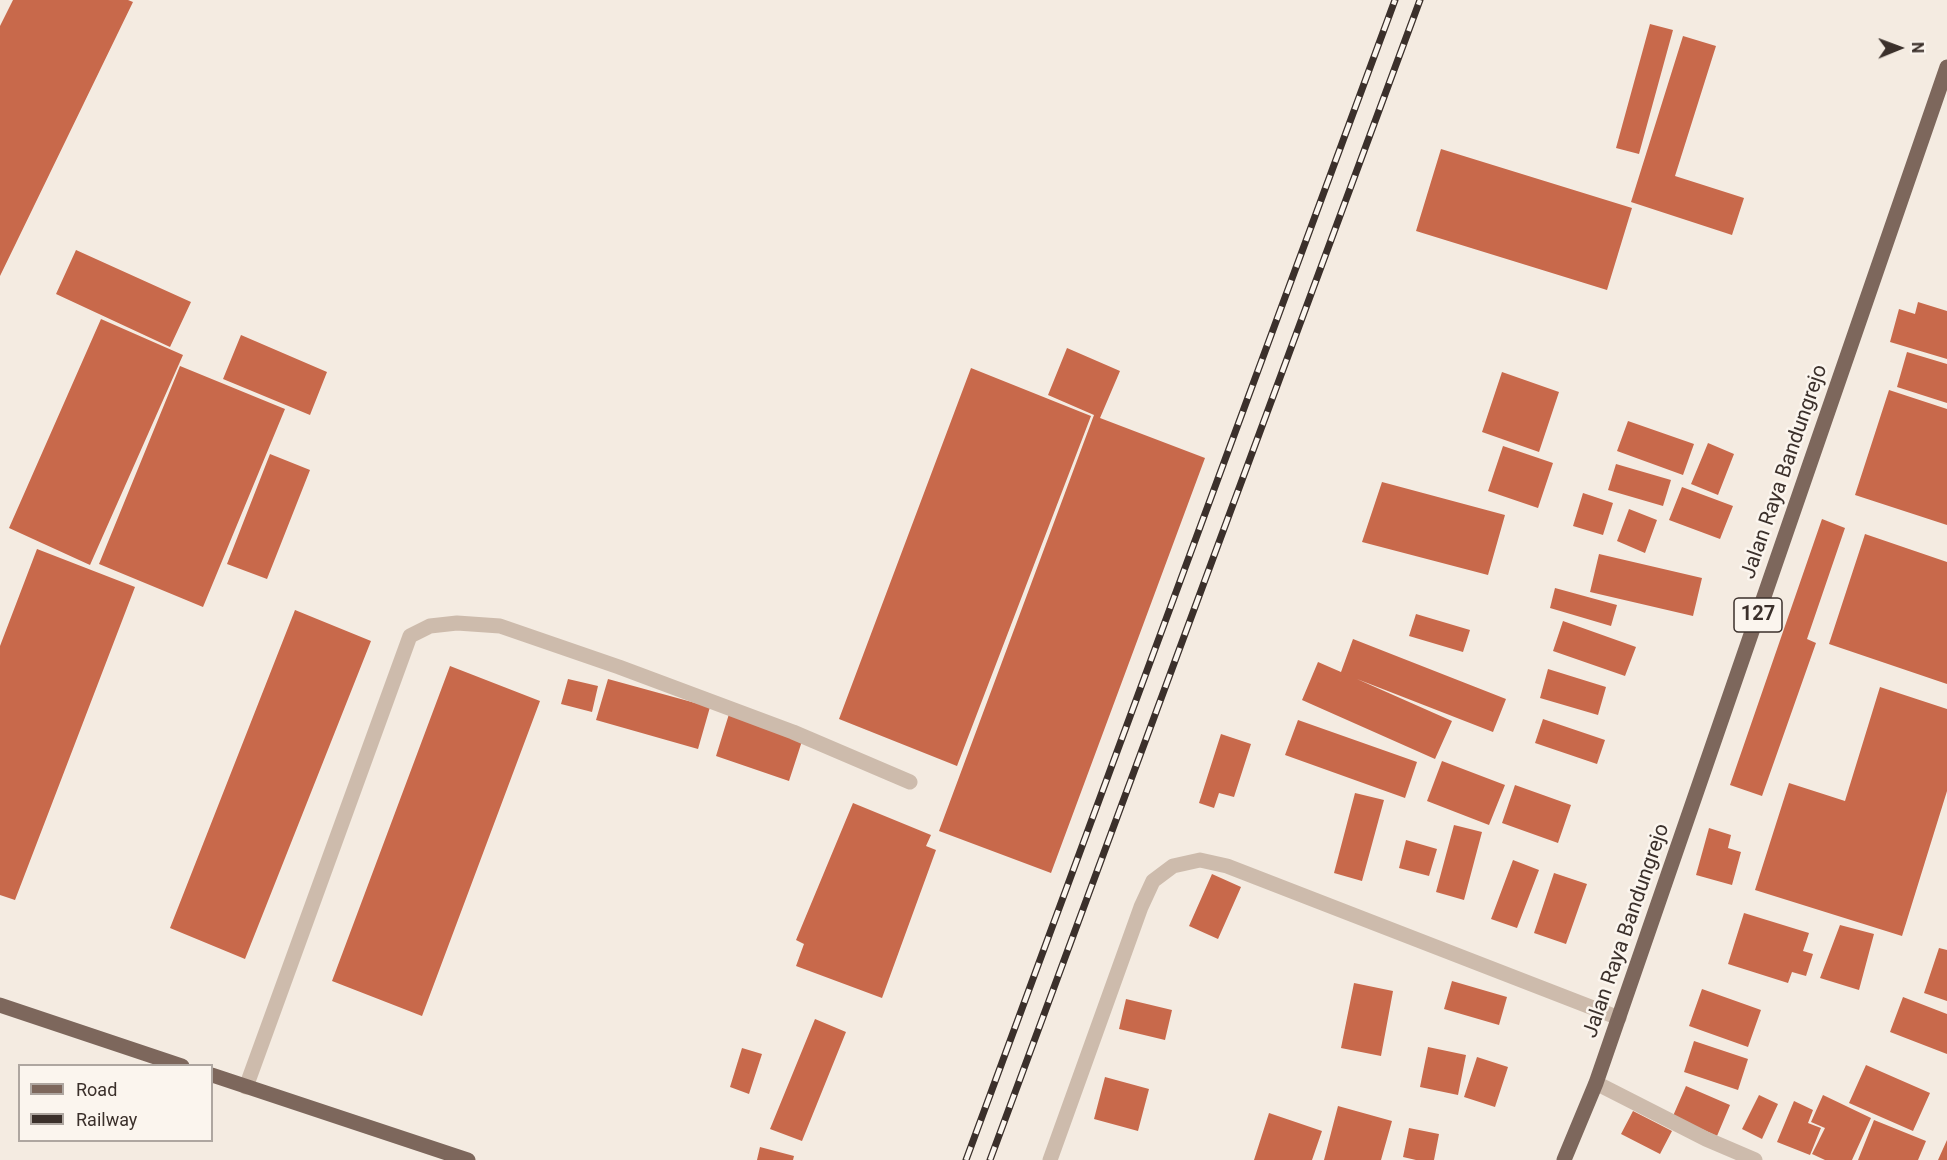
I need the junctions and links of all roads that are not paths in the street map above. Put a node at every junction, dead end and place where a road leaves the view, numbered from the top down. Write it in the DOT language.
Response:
graph roads {
  1 [pos="1947,67"];
  2 [pos="910,782"];
  3 [pos="0,1005"];
  4 [pos="1619,1018"];
  5 [pos="179,1064"];
  6 [pos="213,1075"];
  7 [pos="1596,1083"];
  8 [pos="246,1087"];
  9 [pos="468,1160"];
  10 [pos="1050,1160"];
  11 [pos="1564,1160"];
  12 [pos="1755,1160"];
  1 -- 4 [label="main road, Jalan Raya Bandungrejo / 127"];
  2 -- 8 [label="street"];
  3 -- 5 [label="main road"];
  4 -- 7 [label="main road, Jalan Raya Bandungrejo / 127"];
  4 -- 10 [label="street"];
  6 -- 8 [label="main road"];
  7 -- 11 [label="main road, Jalan Raya Bandungrejo / 127"];
  7 -- 12 [label="street"];
  8 -- 9 [label="main road"];
}
